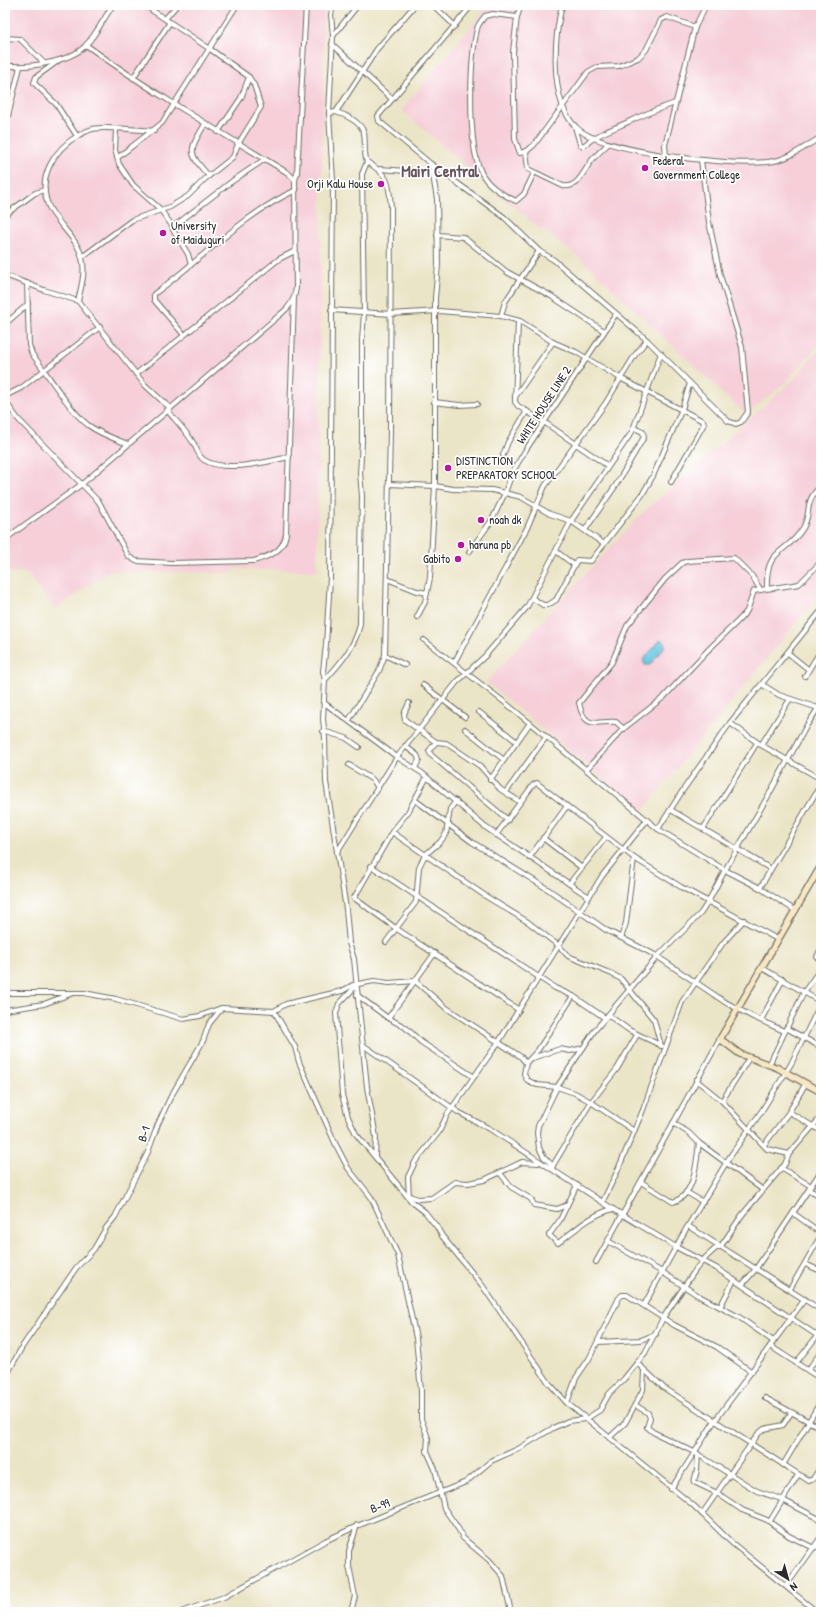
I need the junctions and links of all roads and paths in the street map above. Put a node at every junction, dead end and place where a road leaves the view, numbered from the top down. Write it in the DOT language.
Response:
graph roads {
  1 [pos="113,5"];
  2 [pos="144,5"];
  3 [pos="177,5"];
  4 [pos="237,5"];
  5 [pos="306,5"];
  6 [pos="333,5"];
  7 [pos="358,5"];
  8 [pos="415,5"];
  9 [pos="433,5"];
  10 [pos="472,5"];
  11 [pos="521,5"];
  12 [pos="562,5"];
  13 [pos="706,5"];
  14 [pos="516,17"];
  15 [pos="165,19"];
  16 [pos="170,22"];
  17 [pos="455,26"];
  18 [pos="695,26"];
  19 [pos="333,36"];
  20 [pos="5,38"];
  21 [pos="332,44"];
  22 [pos="86,45"];
  23 [pos="210,49"];
  24 [pos="61,59"];
  25 [pos="44,62"];
  26 [pos="5,65"];
  27 [pos="13,66"];
  28 [pos="20,67"];
  29 [pos="361,72"];
  30 [pos="17,77"];
  31 [pos="133,78"];
  32 [pos="249,78"];
  33 [pos="392,99"];
  34 [pos="675,103"];
  35 [pos="174,104"];
  36 [pos="562,105"];
  37 [pos="336,112"];
  38 [pos="329,113"];
  39 [pos="5,121"];
  40 [pos="205,124"];
  41 [pos="575,127"];
  42 [pos="116,129"];
  43 [pos="154,131"];
  44 [pos="218,132"];
  45 [pos="77,136"];
  46 [pos="821,137"];
  47 [pos="592,138"];
  48 [pos="238,144"];
  49 [pos="608,144"];
  50 [pos="526,151"];
  51 [pos="666,156"];
  52 [pos="117,158"];
  53 [pos="265,159"];
  54 [pos="701,160"];
  55 [pos="367,162"];
  56 [pos="431,164"];
  57 [pos="379,169"];
  58 [pos="534,173"];
  59 [pos="433,174"];
  60 [pos="209,176"];
  61 [pos="294,180"];
  62 [pos="45,190"];
  63 [pos="296,190"];
  64 [pos="160,210"];
  65 [pos="5,215"];
  66 [pos="173,227"];
  67 [pos="437,235"];
  68 [pos="295,251"];
  69 [pos="539,251"];
  70 [pos="82,257"];
  71 [pos="191,265"];
  72 [pos="5,275"];
  73 [pos="520,280"];
  74 [pos="27,283"];
  75 [pos="294,297"];
  76 [pos="78,301"];
  77 [pos="28,304"];
  78 [pos="331,310"];
  79 [pos="436,311"];
  80 [pos="364,314"];
  81 [pos="391,314"];
  82 [pos="616,314"];
  83 [pos="501,316"];
  84 [pos="518,320"];
  85 [pos="5,324"];
  86 [pos="100,327"];
  87 [pos="604,330"];
  88 [pos="184,335"];
  89 [pos="647,340"];
  90 [pos="553,342"];
  91 [pos="661,354"];
  92 [pos="586,359"];
  93 [pos="44,369"];
  94 [pos="136,374"];
  95 [pos="620,378"];
  96 [pos="690,383"];
  97 [pos="648,392"];
  98 [pos="5,396"];
  99 [pos="515,397"];
  100 [pos="5,401"];
  101 [pos="434,402"];
  102 [pos="477,404"];
  103 [pos="168,409"];
  104 [pos="682,409"];
  105 [pos="527,411"];
  106 [pos="544,422"];
  107 [pos="634,428"];
  108 [pos="128,444"];
  109 [pos="577,444"];
  110 [pos="503,455"];
  111 [pos="289,457"];
  112 [pos="608,466"];
  113 [pos="671,482"];
  114 [pos="82,484"];
  115 [pos="389,484"];
  116 [pos="435,486"];
  117 [pos="821,486"];
  118 [pos="505,493"];
  119 [pos="537,506"];
  120 [pos="571,521"];
  121 [pos="585,530"];
  122 [pos="5,539"];
  123 [pos="604,544"];
  124 [pos="469,552"];
  125 [pos="556,552"];
  126 [pos="821,562"];
  127 [pos="574,565"];
  128 [pos="387,579"];
  129 [pos="767,588"];
  130 [pos="760,589"];
  131 [pos="427,593"];
  132 [pos="532,598"];
  133 [pos="821,612"];
  134 [pos="417,617"];
  135 [pos="424,640"];
  136 [pos="821,650"];
  137 [pos="788,653"];
  138 [pos="385,655"];
  139 [pos="819,657"];
  140 [pos="454,663"];
  141 [pos="405,665"];
  142 [pos="808,669"];
  143 [pos="467,672"];
  144 [pos="805,676"];
  145 [pos="325,680"];
  146 [pos="423,685"];
  147 [pos="763,685"];
  148 [pos="790,699"];
  149 [pos="443,700"];
  150 [pos="323,702"];
  151 [pos="409,703"];
  152 [pos="820,707"];
  153 [pos="479,712"];
  154 [pos="465,717"];
  155 [pos="349,720"];
  156 [pos="530,723"];
  157 [pos="730,723"];
  158 [pos="624,729"];
  159 [pos="419,730"];
  160 [pos="465,730"];
  161 [pos="323,731"];
  162 [pos="546,737"];
  163 [pos="436,742"];
  164 [pos="517,742"];
  165 [pos="759,744"];
  166 [pos="405,746"];
  167 [pos="359,747"];
  168 [pos="397,756"];
  169 [pos="504,760"];
  170 [pos="788,761"];
  171 [pos="349,765"];
  172 [pos="415,768"];
  173 [pos="586,770"];
  174 [pos="427,777"];
  175 [pos="821,779"];
  176 [pos="490,780"];
  177 [pos="821,784"];
  178 [pos="378,788"];
  179 [pos="506,792"];
  180 [pos="416,800"];
  181 [pos="456,801"];
  182 [pos="520,802"];
  183 [pos="567,806"];
  184 [pos="671,810"];
  185 [pos="508,820"];
  186 [pos="647,820"];
  187 [pos="448,825"];
  188 [pos="658,829"];
  189 [pos="703,829"];
  190 [pos="392,832"];
  191 [pos="496,835"];
  192 [pos="606,837"];
  193 [pos="543,838"];
  194 [pos="737,849"];
  195 [pos="624,850"];
  196 [pos="337,852"];
  197 [pos="425,855"];
  198 [pos="529,858"];
  199 [pos="634,858"];
  200 [pos="371,866"];
  201 [pos="821,866"];
  202 [pos="582,868"];
  203 [pos="771,869"];
  204 [pos="725,870"];
  205 [pos="569,884"];
  206 [pos="760,888"];
  207 [pos="416,896"];
  208 [pos="589,897"];
  209 [pos="708,902"];
  210 [pos="796,911"];
  211 [pos="579,912"];
  212 [pos="744,920"];
  213 [pos="397,929"];
  214 [pos="621,938"];
  215 [pos="779,940"];
  216 [pos="386,942"];
  217 [pos="559,946"];
  218 [pos="821,948"];
  219 [pos="435,953"];
  220 [pos="658,956"];
  221 [pos="821,960"];
  222 [pos="762,968"];
  223 [pos="821,968"];
  224 [pos="540,978"];
  225 [pos="783,979"];
  226 [pos="415,981"];
  227 [pos="694,982"];
  228 [pos="356,986"];
  229 [pos="630,991"];
  230 [pos="804,992"];
  231 [pos="5,993"];
  232 [pos="73,993"];
  233 [pos="357,995"];
  234 [pos="573,996"];
  235 [pos="821,1003"];
  236 [pos="222,1008"];
  237 [pos="737,1009"];
  238 [pos="5,1010"];
  239 [pos="520,1010"];
  240 [pos="274,1011"];
  241 [pos="607,1017"];
  242 [pos="388,1018"];
  243 [pos="761,1020"];
  244 [pos="785,1029"];
  245 [pos="637,1035"];
  246 [pos="803,1037"];
  247 [pos="720,1039"];
  248 [pos="498,1044"];
  249 [pos="363,1045"];
  250 [pos="661,1046"];
  251 [pos="821,1047"];
  252 [pos="583,1048"];
  253 [pos="665,1050"];
  254 [pos="532,1058"];
  255 [pos="749,1058"];
  256 [pos="526,1063"];
  257 [pos="769,1065"];
  258 [pos="786,1072"];
  259 [pos="474,1077"];
  260 [pos="696,1080"];
  261 [pos="806,1083"];
  262 [pos="557,1087"];
  263 [pos="821,1092"];
  264 [pos="722,1101"];
  265 [pos="591,1102"];
  266 [pos="453,1108"];
  267 [pos="789,1112"];
  268 [pos="821,1117"];
  269 [pos="673,1123"];
  270 [pos="814,1126"];
  271 [pos="750,1128"];
  272 [pos="634,1131"];
  273 [pos="821,1131"];
  274 [pos="699,1143"];
  275 [pos="764,1145"];
  276 [pos="789,1154"];
  277 [pos="375,1156"];
  278 [pos="727,1162"];
  279 [pos="541,1163"];
  280 [pos="552,1167"];
  281 [pos="781,1168"];
  282 [pos="821,1171"];
  283 [pos="500,1173"];
  284 [pos="641,1182"];
  285 [pos="577,1185"];
  286 [pos="810,1188"];
  287 [pos="763,1190"];
  288 [pos="686,1192"];
  289 [pos="821,1196"];
  290 [pos="409,1197"];
  291 [pos="603,1201"];
  292 [pos="703,1202"];
  293 [pos="567,1205"];
  294 [pos="613,1209"];
  295 [pos="793,1213"];
  296 [pos="623,1214"];
  297 [pos="688,1226"];
  298 [pos="608,1242"];
  299 [pos="722,1246"];
  300 [pos="676,1247"];
  301 [pos="596,1262"];
  302 [pos="702,1262"];
  303 [pos="805,1264"];
  304 [pos="755,1270"];
  305 [pos="821,1271"];
  306 [pos="662,1272"];
  307 [pos="734,1280"];
  308 [pos="742,1285"];
  309 [pos="684,1287"];
  310 [pos="790,1289"];
  311 [pos="805,1299"];
  312 [pos="644,1305"];
  313 [pos="720,1307"];
  314 [pos="821,1310"];
  315 [pos="792,1317"];
  316 [pos="663,1318"];
  317 [pos="821,1331"];
  318 [pos="656,1334"];
  319 [pos="819,1336"];
  320 [pos="773,1341"];
  321 [pos="598,1342"];
  322 [pos="770,1346"];
  323 [pos="821,1352"];
  324 [pos="796,1362"];
  325 [pos="637,1363"];
  326 [pos="808,1370"];
  327 [pos="644,1371"];
  328 [pos="752,1372"];
  329 [pos="821,1372"];
  330 [pos="5,1378"];
  331 [pos="820,1378"];
  332 [pos="765,1398"];
  333 [pos="821,1401"];
  334 [pos="566,1403"];
  335 [pos="635,1405"];
  336 [pos="791,1413"];
  337 [pos="586,1419"];
  338 [pos="714,1422"];
  339 [pos="808,1422"];
  340 [pos="821,1428"];
  341 [pos="609,1438"];
  342 [pos="751,1445"];
  343 [pos="696,1453"];
  344 [pos="783,1465"];
  345 [pos="821,1466"];
  346 [pos="732,1474"];
  347 [pos="798,1475"];
  348 [pos="815,1476"];
  349 [pos="821,1477"];
  350 [pos="671,1489"];
  351 [pos="440,1492"];
  352 [pos="717,1493"];
  353 [pos="782,1500"];
  354 [pos="702,1514"];
  355 [pos="821,1520"];
  356 [pos="770,1521"];
  357 [pos="357,1524"];
  358 [pos="821,1537"];
  359 [pos="815,1547"];
  360 [pos="821,1549"];
  361 [pos="786,1586"];
  362 [pos="181,1612"];
  363 [pos="351,1612"];
  364 [pos="511,1612"];
  365 [pos="817,1612"];
  1 -- 22 [label="street"];
  2 -- 15 [label="street"];
  3 -- 15 [label="street"];
  4 -- 23 [label="street"];
  5 -- 61 [label="street"];
  6 -- 19 [label="street"];
  7 -- 19 [label="street"];
  8 -- 29 [label="street"];
  9 -- 17 [label="street"];
  10 -- 17 [label="street"];
  11 -- 14 [label="street"];
  12 -- 36 [label="street"];
  13 -- 18 [label="street"];
  14 -- 50 [label="street"];
  14 -- 58 [label="street"];
  15 -- 16 [label="street"];
  16 -- 23 [label="street"];
  16 -- 31 [label="street"];
  17 -- 33 [label="street"];
  18 -- 34 [label="street"];
  18 -- 36 [label="street"];
  19 -- 21 [label="street"];
  20 -- 25 [label="street"];
  21 -- 29 [label="street"];
  21 -- 38 [label="street"];
  22 -- 24 [label="street"];
  22 -- 31 [label="street"];
  23 -- 32 [label="street"];
  23 -- 35 [label="street"];
  24 -- 25 [label="street"];
  24 -- 45 [label="street"];
  25 -- 28 [label="street"];
  26 -- 27 [label="street"];
  27 -- 28 [label="street"];
  27 -- 30 [label="street"];
  28 -- 30 [label="street"];
  29 -- 33 [label="street"];
  29 -- 37 [label="street"];
  30 -- 39 [label="street"];
  31 -- 35 [label="street"];
  32 -- 44 [label="street"];
  32 -- 48 [label="street"];
  33 -- 56 [label="street"];
  34 -- 47 [label="street"];
  34 -- 51 [label="street"];
  35 -- 40 [label="street"];
  35 -- 43 [label="street"];
  36 -- 41 [label="street"];
  36 -- 50 [label="street"];
  37 -- 38 [label="street"];
  37 -- 55 [label="street"];
  38 -- 78 [label="street"];
  40 -- 44 [label="street"];
  40 -- 60 [label="street"];
  41 -- 47 [label="street"];
  41 -- 47 [label="street"];
  42 -- 43 [label="street"];
  42 -- 45 [label="street"];
  42 -- 52 [label="street"];
  43 -- 52 [label="street"];
  44 -- 48 [label="street"];
  45 -- 62 [label="street"];
  46 -- 54 [label="street"];
  47 -- 49 [label="street"];
  48 -- 53 [label="street"];
  48 -- 60 [label="street"];
  49 -- 51 [label="street"];
  49 -- 58 [label="street"];
  50 -- 58 [label="street"];
  51 -- 54 [label="street"];
  52 -- 64 [label="street"];
  53 -- 61 [label="street"];
  53 -- 66 [label="street"];
  54 -- 96 [label="street"];
  55 -- 57 [label="street"];
  55 -- 80 [label="street"];
  56 -- 59 [label="street"];
  56 -- 69 [label="street"];
  57 -- 59 [label="street"];
  57 -- 81 [label="street"];
  59 -- 67 [label="street"];
  60 -- 64 [label="street"];
  61 -- 63 [label="street"];
  62 -- 65 [label="street"];
  62 -- 70 [label="street"];
  63 -- 68 [label="street"];
  63 -- 71 [label="street"];
  64 -- 66 [label="street"];
  64 -- 70 [label="street"];
  66 -- 71 [label="street"];
  67 -- 73 [label="street"];
  67 -- 79 [label="street"];
  68 -- 75 [label="street"];
  68 -- 88 [label="street"];
  69 -- 73 [label="street"];
  69 -- 82 [label="street"];
  70 -- 76 [label="street"];
  71 -- 88 [label="street"];
  72 -- 74 [label="street"];
  73 -- 83 [label="street"];
  73 -- 87 [label="street"];
  74 -- 76 [label="street"];
  74 -- 77 [label="street"];
  75 -- 103 [label="street"];
  75 -- 111 [label="street"];
  76 -- 86 [label="street"];
  77 -- 85 [label="street"];
  77 -- 93 [label="street"];
  78 -- 80 [label="street"];
  78 -- 145 [label="street"];
  79 -- 81 [label="street"];
  79 -- 83 [label="street"];
  79 -- 101 [label="street"];
  80 -- 81 [label="street"];
  80 -- 145 [label="street"];
  81 -- 115 [label="street"];
  82 -- 87 [label="street, WHITE HOUSE LINE 2"];
  82 -- 89 [label="street"];
  83 -- 84 [label="street"];
  84 -- 90 [label="street"];
  84 -- 99 [label="street"];
  86 -- 93 [label="street"];
  86 -- 94 [label="street"];
  87 -- 92 [label="street, WHITE HOUSE LINE 2"];
  88 -- 94 [label="street"];
  89 -- 91 [label="street"];
  89 -- 95 [label="street"];
  90 -- 92 [label="street"];
  90 -- 99 [label="street"];
  91 -- 96 [label="street"];
  91 -- 97 [label="street"];
  92 -- 95 [label="street"];
  92 -- 106 [label="street, WHITE HOUSE LINE 2"];
  93 -- 98 [label="street"];
  93 -- 108 [label="street"];
  94 -- 103 [label="street"];
  95 -- 97 [label="street"];
  95 -- 109 [label="street"];
  96 -- 104 [label="street"];
  97 -- 104 [label="street"];
  97 -- 107 [label="street"];
  99 -- 105 [label="street"];
  100 -- 114 [label="street"];
  101 -- 102 [label="street"];
  101 -- 116 [label="street"];
  103 -- 108 [label="street"];
  103 -- 111 [label="street"];
  104 -- 113 [label="street"];
  104 -- 123 [label="street"];
  105 -- 106 [label="street"];
  105 -- 110 [label="street"];
  106 -- 109 [label="street"];
  106 -- 118 [label="street, WHITE HOUSE LINE 2"];
  107 -- 112 [label="street"];
  107 -- 121 [label="street"];
  108 -- 114 [label="street"];
  109 -- 112 [label="street"];
  109 -- 119 [label="street"];
  111 -- 114 [label="street"];
  112 -- 120 [label="street"];
  114 -- 122 [label="street"];
  115 -- 116 [label="street"];
  115 -- 128 [label="street"];
  116 -- 118 [label="street"];
  116 -- 131 [label="street"];
  117 -- 129 [label="street"];
  118 -- 119 [label="street"];
  118 -- 124 [label="street, WHITE HOUSE LINE 2"];
  119 -- 120 [label="street"];
  119 -- 140 [label="street"];
  120 -- 121 [label="street"];
  120 -- 125 [label="street"];
  121 -- 123 [label="street"];
  123 -- 127 [label="street"];
  125 -- 127 [label="street"];
  125 -- 132 [label="street"];
  126 -- 129 [label="street"];
  127 -- 132 [label="street"];
  128 -- 131 [label="street"];
  128 -- 138 [label="street"];
  129 -- 130 [label="street"];
  130 -- 158 [label="street"];
  130 -- 158 [label="street"];
  131 -- 134 [label="street"];
  132 -- 143 [label="street"];
  133 -- 137 [label="street"];
  135 -- 140 [label="street"];
  136 -- 139 [label="street"];
  137 -- 142 [label="street"];
  137 -- 147 [label="street"];
  138 -- 141 [label="street"];
  138 -- 155 [label="street"];
  139 -- 142 [label="street"];
  140 -- 143 [label="street"];
  142 -- 144 [label="street"];
  143 -- 149 [label="street"];
  143 -- 156 [label="street"];
  145 -- 150 [label="street"];
  146 -- 149 [label="street"];
  147 -- 148 [label="street"];
  147 -- 157 [label="street"];
  148 -- 152 [label="street"];
  148 -- 165 [label="street"];
  149 -- 154 [label="street"];
  149 -- 159 [label="street"];
  150 -- 155 [label="street"];
  150 -- 161 [label="street"];
  151 -- 159 [label="street"];
  152 -- 170 [label="street"];
  153 -- 164 [label="street"];
  155 -- 168 [label="street"];
  156 -- 162 [label="street"];
  156 -- 164 [label="street"];
  157 -- 165 [label="street"];
  157 -- 184 [label="street"];
  158 -- 173 [label="street"];
  159 -- 163 [label="street"];
  159 -- 166 [label="street"];
  160 -- 169 [label="street"];
  161 -- 167 [label="street"];
  161 -- 196 [label="street"];
  162 -- 173 [label="street"];
  162 -- 179 [label="street"];
  163 -- 176 [label="street"];
  163 -- 185 [label="street"];
  164 -- 169 [label="street"];
  165 -- 170 [label="street"];
  165 -- 189 [label="street"];
  166 -- 168 [label="street"];
  166 -- 172 [label="street"];
  168 -- 172 [label="street"];
  168 -- 178 [label="street"];
  169 -- 176 [label="street"];
  170 -- 175 [label="street"];
  170 -- 194 [label="street"];
  171 -- 178 [label="street"];
  172 -- 174 [label="street"];
  173 -- 186 [label="street"];
  174 -- 180 [label="street"];
  174 -- 181 [label="street"];
  176 -- 179 [label="street"];
  177 -- 203 [label="street"];
  178 -- 196 [label="street"];
  179 -- 182 [label="street"];
  180 -- 187 [label="street"];
  180 -- 190 [label="street"];
  181 -- 187 [label="street"];
  181 -- 191 [label="street"];
  182 -- 183 [label="street"];
  182 -- 185 [label="street"];
  183 -- 192 [label="street"];
  183 -- 193 [label="street"];
  184 -- 188 [label="street"];
  184 -- 189 [label="street"];
  185 -- 191 [label="street"];
  186 -- 188 [label="street"];
  186 -- 195 [label="street"];
  187 -- 197 [label="street"];
  187 -- 211 [label="street"];
  188 -- 204 [label="street"];
  189 -- 194 [label="street"];
  190 -- 197 [label="street"];
  190 -- 200 [label="street"];
  191 -- 198 [label="street"];
  192 -- 195 [label="street"];
  192 -- 202 [label="street"];
  193 -- 198 [label="street"];
  193 -- 202 [label="street"];
  194 -- 203 [label="street"];
  194 -- 204 [label="street"];
  195 -- 199 [label="street"];
  195 -- 208 [label="street"];
  196 -- 228 [label="street"];
  197 -- 207 [label="street"];
  197 -- 217 [label="street"];
  198 -- 205 [label="street"];
  199 -- 209 [label="street"];
  199 -- 214 [label="street"];
  200 -- 207 [label="street"];
  200 -- 213 [label="street"];
  201 -- 210 [label="main road"];
  202 -- 205 [label="street"];
  203 -- 206 [label="street"];
  204 -- 206 [label="street"];
  204 -- 209 [label="street"];
  205 -- 208 [label="street"];
  206 -- 210 [label="street"];
  207 -- 213 [label="street"];
  207 -- 224 [label="street"];
  208 -- 211 [label="street"];
  209 -- 212 [label="street"];
  209 -- 220 [label="street"];
  210 -- 215 [label="main road"];
  211 -- 214 [label="street"];
  211 -- 217 [label="street"];
  212 -- 215 [label="street"];
  212 -- 227 [label="street"];
  213 -- 216 [label="street"];
  213 -- 219 [label="street"];
  214 -- 220 [label="street"];
  215 -- 222 [label="main road"];
  217 -- 224 [label="street"];
  217 -- 229 [label="street"];
  218 -- 221 [label="street"];
  219 -- 226 [label="street"];
  219 -- 239 [label="street"];
  220 -- 227 [label="street"];
  220 -- 229 [label="street"];
  222 -- 225 [label="street"];
  222 -- 237 [label="main road"];
  223 -- 230 [label="street"];
  224 -- 234 [label="street"];
  224 -- 239 [label="street"];
  225 -- 230 [label="street"];
  225 -- 243 [label="street"];
  226 -- 228 [label="street"];
  226 -- 242 [label="street"];
  226 -- 248 [label="street"];
  227 -- 237 [label="street"];
  227 -- 253 [label="street"];
  228 -- 233 [label="street"];
  228 -- 240 [label="street"];
  228 -- 277 [label="street"];
  229 -- 241 [label="street"];
  229 -- 250 [label="street"];
  230 -- 235 [label="street"];
  230 -- 244 [label="street"];
  231 -- 232 [label="street"];
  232 -- 236 [label="street"];
  232 -- 238 [label="street"];
  233 -- 242 [label="street"];
  233 -- 249 [label="street"];
  234 -- 241 [label="street"];
  234 -- 254 [label="street"];
  235 -- 246 [label="street"];
  236 -- 240 [label="street"];
  236 -- 330 [label="street, B-1"];
  237 -- 243 [label="street"];
  237 -- 247 [label="main road"];
  239 -- 248 [label="street"];
  240 -- 351 [label="street"];
  241 -- 245 [label="street"];
  241 -- 252 [label="street"];
  242 -- 259 [label="street"];
  243 -- 244 [label="street"];
  244 -- 246 [label="street"];
  244 -- 257 [label="street"];
  245 -- 250 [label="street"];
  245 -- 265 [label="street"];
  246 -- 251 [label="street"];
  246 -- 258 [label="street"];
  247 -- 255 [label="main road"];
  247 -- 260 [label="street"];
  248 -- 256 [label="street"];
  248 -- 259 [label="street"];
  249 -- 266 [label="street"];
  249 -- 277 [label="street"];
  250 -- 253 [label="street"];
  252 -- 254 [label="street"];
  252 -- 262 [label="street"];
  253 -- 272 [label="street"];
  254 -- 256 [label="street"];
  255 -- 257 [label="main road"];
  255 -- 264 [label="street"];
  256 -- 262 [label="street"];
  257 -- 258 [label="main road"];
  258 -- 261 [label="main road"];
  258 -- 271 [label="street"];
  259 -- 266 [label="street"];
  260 -- 264 [label="street"];
  260 -- 269 [label="street"];
  261 -- 263 [label="main road"];
  261 -- 267 [label="street"];
  262 -- 265 [label="street"];
  262 -- 280 [label="street"];
  264 -- 271 [label="street"];
  265 -- 272 [label="street"];
  265 -- 280 [label="street"];
  266 -- 279 [label="street"];
  266 -- 290 [label="street"];
  267 -- 270 [label="street"];
  267 -- 275 [label="street"];
  268 -- 270 [label="street"];
  269 -- 274 [label="street"];
  269 -- 284 [label="street"];
  270 -- 273 [label="street"];
  270 -- 276 [label="street"];
  271 -- 275 [label="street"];
  271 -- 278 [label="street"];
  272 -- 291 [label="street"];
  274 -- 278 [label="street"];
  274 -- 288 [label="street"];
  275 -- 276 [label="street"];
  276 -- 281 [label="street"];
  277 -- 290 [label="street"];
  278 -- 287 [label="street"];
  278 -- 292 [label="street"];
  279 -- 280 [label="street"];
  279 -- 283 [label="street"];
  280 -- 285 [label="street"];
  281 -- 286 [label="street"];
  281 -- 287 [label="street"];
  282 -- 286 [label="street"];
  283 -- 290 [label="street"];
  283 -- 293 [label="street"];
  284 -- 288 [label="street"];
  284 -- 296 [label="street"];
  285 -- 291 [label="street"];
  285 -- 293 [label="street"];
  286 -- 289 [label="street"];
  286 -- 295 [label="street"];
  287 -- 299 [label="street"];
  288 -- 292 [label="street"];
  290 -- 334 [label="street"];
  291 -- 294 [label="street"];
  292 -- 297 [label="street"];
  293 -- 294 [label="street"];
  294 -- 296 [label="street"];
  295 -- 303 [label="street"];
  295 -- 304 [label="street"];
  296 -- 298 [label="street"];
  296 -- 300 [label="street"];
  297 -- 299 [label="street"];
  297 -- 300 [label="street"];
  298 -- 301 [label="street"];
  298 -- 306 [label="street"];
  299 -- 302 [label="street"];
  299 -- 304 [label="street"];
  300 -- 302 [label="street"];
  300 -- 306 [label="street"];
  302 -- 307 [label="street"];
  302 -- 309 [label="street"];
  303 -- 305 [label="street"];
  303 -- 310 [label="street"];
  304 -- 308 [label="street"];
  304 -- 310 [label="street"];
  306 -- 309 [label="street"];
  306 -- 312 [label="street"];
  307 -- 308 [label="street"];
  307 -- 313 [label="street"];
  308 -- 315 [label="street"];
  309 -- 313 [label="street"];
  309 -- 316 [label="street"];
  310 -- 311 [label="street"];
  311 -- 314 [label="street"];
  311 -- 315 [label="street"];
  312 -- 316 [label="street"];
  312 -- 321 [label="street"];
  313 -- 320 [label="street"];
  315 -- 319 [label="street"];
  315 -- 320 [label="street"];
  316 -- 318 [label="street"];
  316 -- 328 [label="street"];
  317 -- 319 [label="street"];
  318 -- 321 [label="street"];
  318 -- 325 [label="street"];
  319 -- 324 [label="street"];
  320 -- 322 [label="street"];
  321 -- 334 [label="street"];
  322 -- 324 [label="street"];
  322 -- 328 [label="street"];
  323 -- 326 [label="street"];
  324 -- 326 [label="street"];
  325 -- 327 [label="street"];
  325 -- 337 [label="street"];
  326 -- 331 [label="street"];
  327 -- 335 [label="street"];
  327 -- 338 [label="street"];
  328 -- 338 [label="street"];
  329 -- 331 [label="street"];
  332 -- 336 [label="street"];
  333 -- 339 [label="street"];
  334 -- 337 [label="street"];
  335 -- 341 [label="street"];
  335 -- 343 [label="street"];
  336 -- 339 [label="street"];
  336 -- 342 [label="street"];
  337 -- 341 [label="street"];
  337 -- 351 [label="street, B-99"];
  338 -- 342 [label="street"];
  338 -- 343 [label="street"];
  339 -- 340 [label="street"];
  339 -- 344 [label="street"];
  341 -- 350 [label="street"];
  342 -- 344 [label="street"];
  342 -- 346 [label="street"];
  343 -- 346 [label="street"];
  343 -- 350 [label="street"];
  343 -- 352 [label="street"];
  344 -- 347 [label="street"];
  345 -- 348 [label="street"];
  346 -- 352 [label="street"];
  346 -- 353 [label="street"];
  347 -- 348 [label="street"];
  347 -- 353 [label="street"];
  348 -- 349 [label="street"];
  350 -- 354 [label="street"];
  351 -- 357 [label="street, B-99"];
  351 -- 364 [label="street"];
  352 -- 354 [label="street"];
  352 -- 356 [label="street"];
  353 -- 355 [label="street"];
  353 -- 356 [label="street"];
  354 -- 361 [label="street"];
  356 -- 359 [label="street"];
  357 -- 362 [label="street, B-99"];
  357 -- 363 [label="street"];
  358 -- 359 [label="street"];
  359 -- 360 [label="street"];
  359 -- 361 [label="street"];
  361 -- 365 [label="street"];
}
